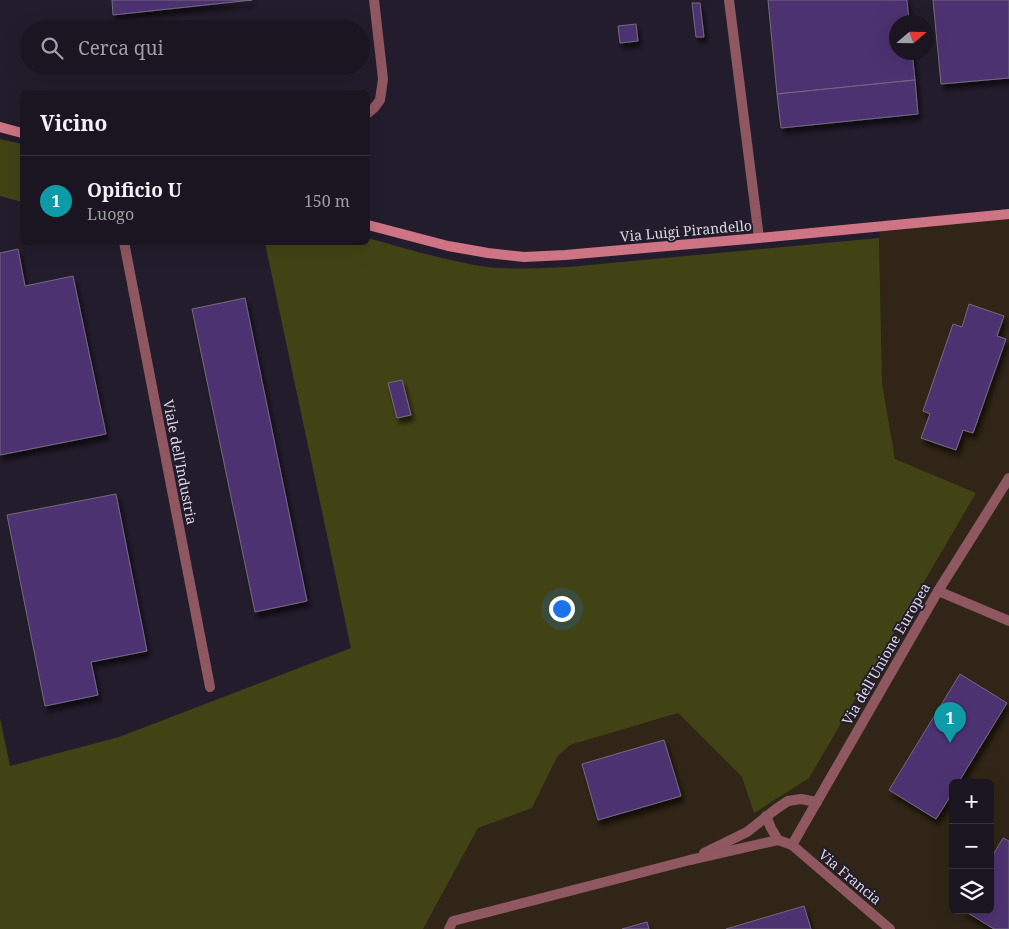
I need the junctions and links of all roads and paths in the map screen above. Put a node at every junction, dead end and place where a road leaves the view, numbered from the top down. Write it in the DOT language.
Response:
graph roads {
  1 [pos="374,0"];
  2 [pos="729,0"];
  3 [pos="370,111"];
  4 [pos="0,126"];
  5 [pos="20,132"];
  6 [pos="1009,214"];
  7 [pos="370,226"];
  8 [pos="759,238"];
  9 [pos="125,245"];
  10 [pos="1009,478"];
  11 [pos="938,591"];
  12 [pos="1009,621"];
  13 [pos="210,687"];
  14 [pos="817,802"];
  15 [pos="766,816"];
  16 [pos="778,840"];
  17 [pos="792,845"];
  18 [pos="690,860"];
  19 [pos="451,925"];
  20 [pos="890,929"];
  1 -- 3 [label="street"];
  2 -- 8 [label="street"];
  4 -- 5 [label="street"];
  6 -- 8 [label="street, Via Luigi Pirandello"];
  7 -- 8 [label="street, Via Luigi Pirandello"];
  9 -- 13 [label="street, Viale dell'Industria"];
  10 -- 11 [label="street, Via dell'Unione Europea"];
  11 -- 12 [label="street"];
  11 -- 14 [label="street, Via dell'Unione Europea"];
  14 -- 15 [label="street"];
  14 -- 17 [label="street, Via dell'Unione Europea"];
  15 -- 16 [label="street"];
  15 -- 18 [label="street"];
  16 -- 17 [label="street"];
  16 -- 18 [label="street"];
  17 -- 20 [label="street, Via Francia"];
  18 -- 19 [label="street"];
}
